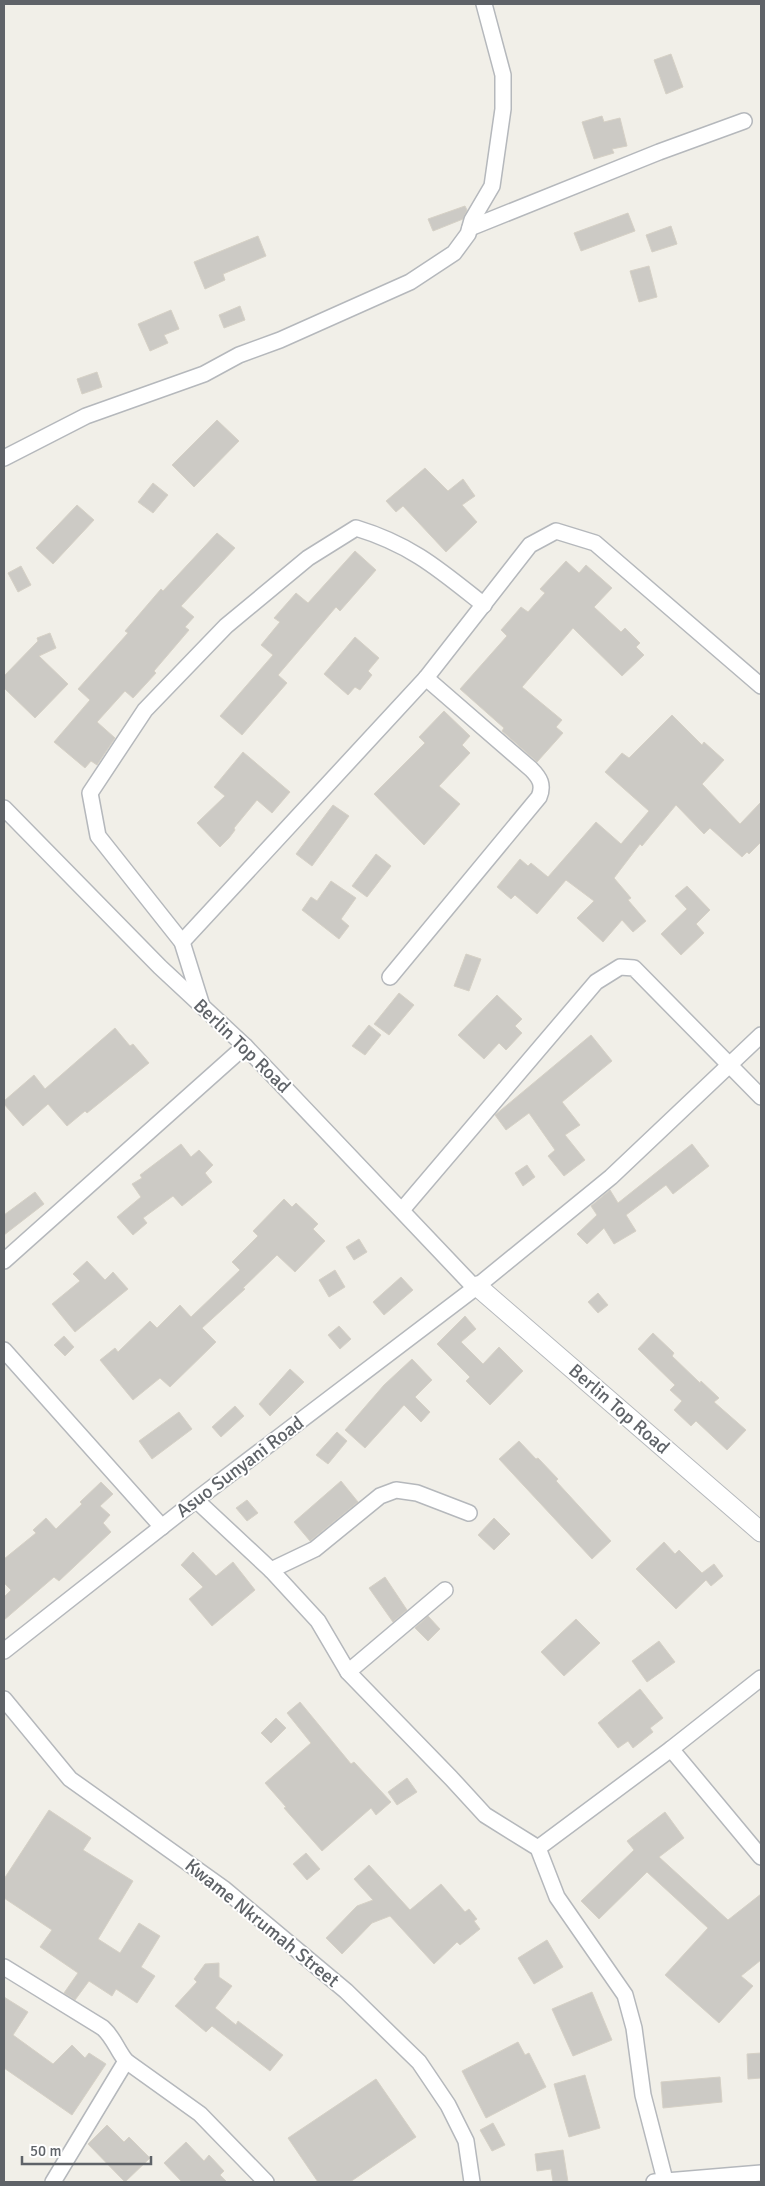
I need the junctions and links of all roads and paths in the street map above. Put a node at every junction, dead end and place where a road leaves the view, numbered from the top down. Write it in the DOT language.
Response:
graph roads {
  1 [pos="484,4"];
  2 [pos="744,121"];
  3 [pos="470,228"];
  4 [pos="4,458"];
  5 [pos="484,605"];
  6 [pos="426,678"];
  7 [pos="761,686"];
  8 [pos="4,808"];
  9 [pos="182,942"];
  10 [pos="390,977"];
  11 [pos="202,1006"];
  12 [pos="761,1035"];
  13 [pos="245,1046"];
  14 [pos="729,1067"];
  15 [pos="761,1096"];
  16 [pos="402,1210"];
  17 [pos="4,1260"];
  18 [pos="476,1287"];
  19 [pos="4,1350"];
  20 [pos="196,1500"];
  21 [pos="469,1513"];
  22 [pos="162,1527"];
  23 [pos="761,1532"];
  24 [pos="271,1570"];
  25 [pos="445,1590"];
  26 [pos="4,1650"];
  27 [pos="348,1672"];
  28 [pos="761,1678"];
  29 [pos="4,1699"];
  30 [pos="671,1750"];
  31 [pos="538,1848"];
  32 [pos="761,1857"];
  33 [pos="4,1967"];
  34 [pos="126,2062"];
  35 [pos="761,2173"];
  36 [pos="660,2181"];
  37 [pos="53,2182"];
  38 [pos="266,2182"];
  39 [pos="472,2182"];
  1 -- 3 [label="street"];
  2 -- 3 [label="street"];
  3 -- 4 [label="street"];
  5 -- 6 [label="street"];
  5 -- 7 [label="street"];
  5 -- 9 [label="street"];
  6 -- 9 [label="street"];
  6 -- 10 [label="street"];
  8 -- 11 [label="street, Berlin Top Road"];
  9 -- 11 [label="street"];
  11 -- 13 [label="street, Berlin Top Road"];
  12 -- 14 [label="street, Asuo Sunyani Road"];
  13 -- 16 [label="street, Berlin Top Road"];
  13 -- 17 [label="street"];
  14 -- 15 [label="street"];
  14 -- 16 [label="street"];
  14 -- 18 [label="street, Asuo Sunyani Road"];
  16 -- 18 [label="street, Berlin Top Road"];
  18 -- 20 [label="street, Asuo Sunyani Road"];
  18 -- 23 [label="street, Berlin Top Road"];
  19 -- 22 [label="street"];
  20 -- 22 [label="street, Asuo Sunyani Road"];
  20 -- 24 [label="street"];
  21 -- 24 [label="street"];
  22 -- 26 [label="street, Asuo Sunyani Road"];
  24 -- 27 [label="street"];
  25 -- 27 [label="street"];
  27 -- 31 [label="street"];
  28 -- 30 [label="street"];
  29 -- 39 [label="street, Kwame Nkrumah Street"];
  30 -- 31 [label="street"];
  30 -- 32 [label="street"];
  31 -- 36 [label="street"];
  33 -- 34 [label="street"];
  34 -- 37 [label="street"];
  34 -- 38 [label="street"];
  35 -- 36 [label="street"];
}
